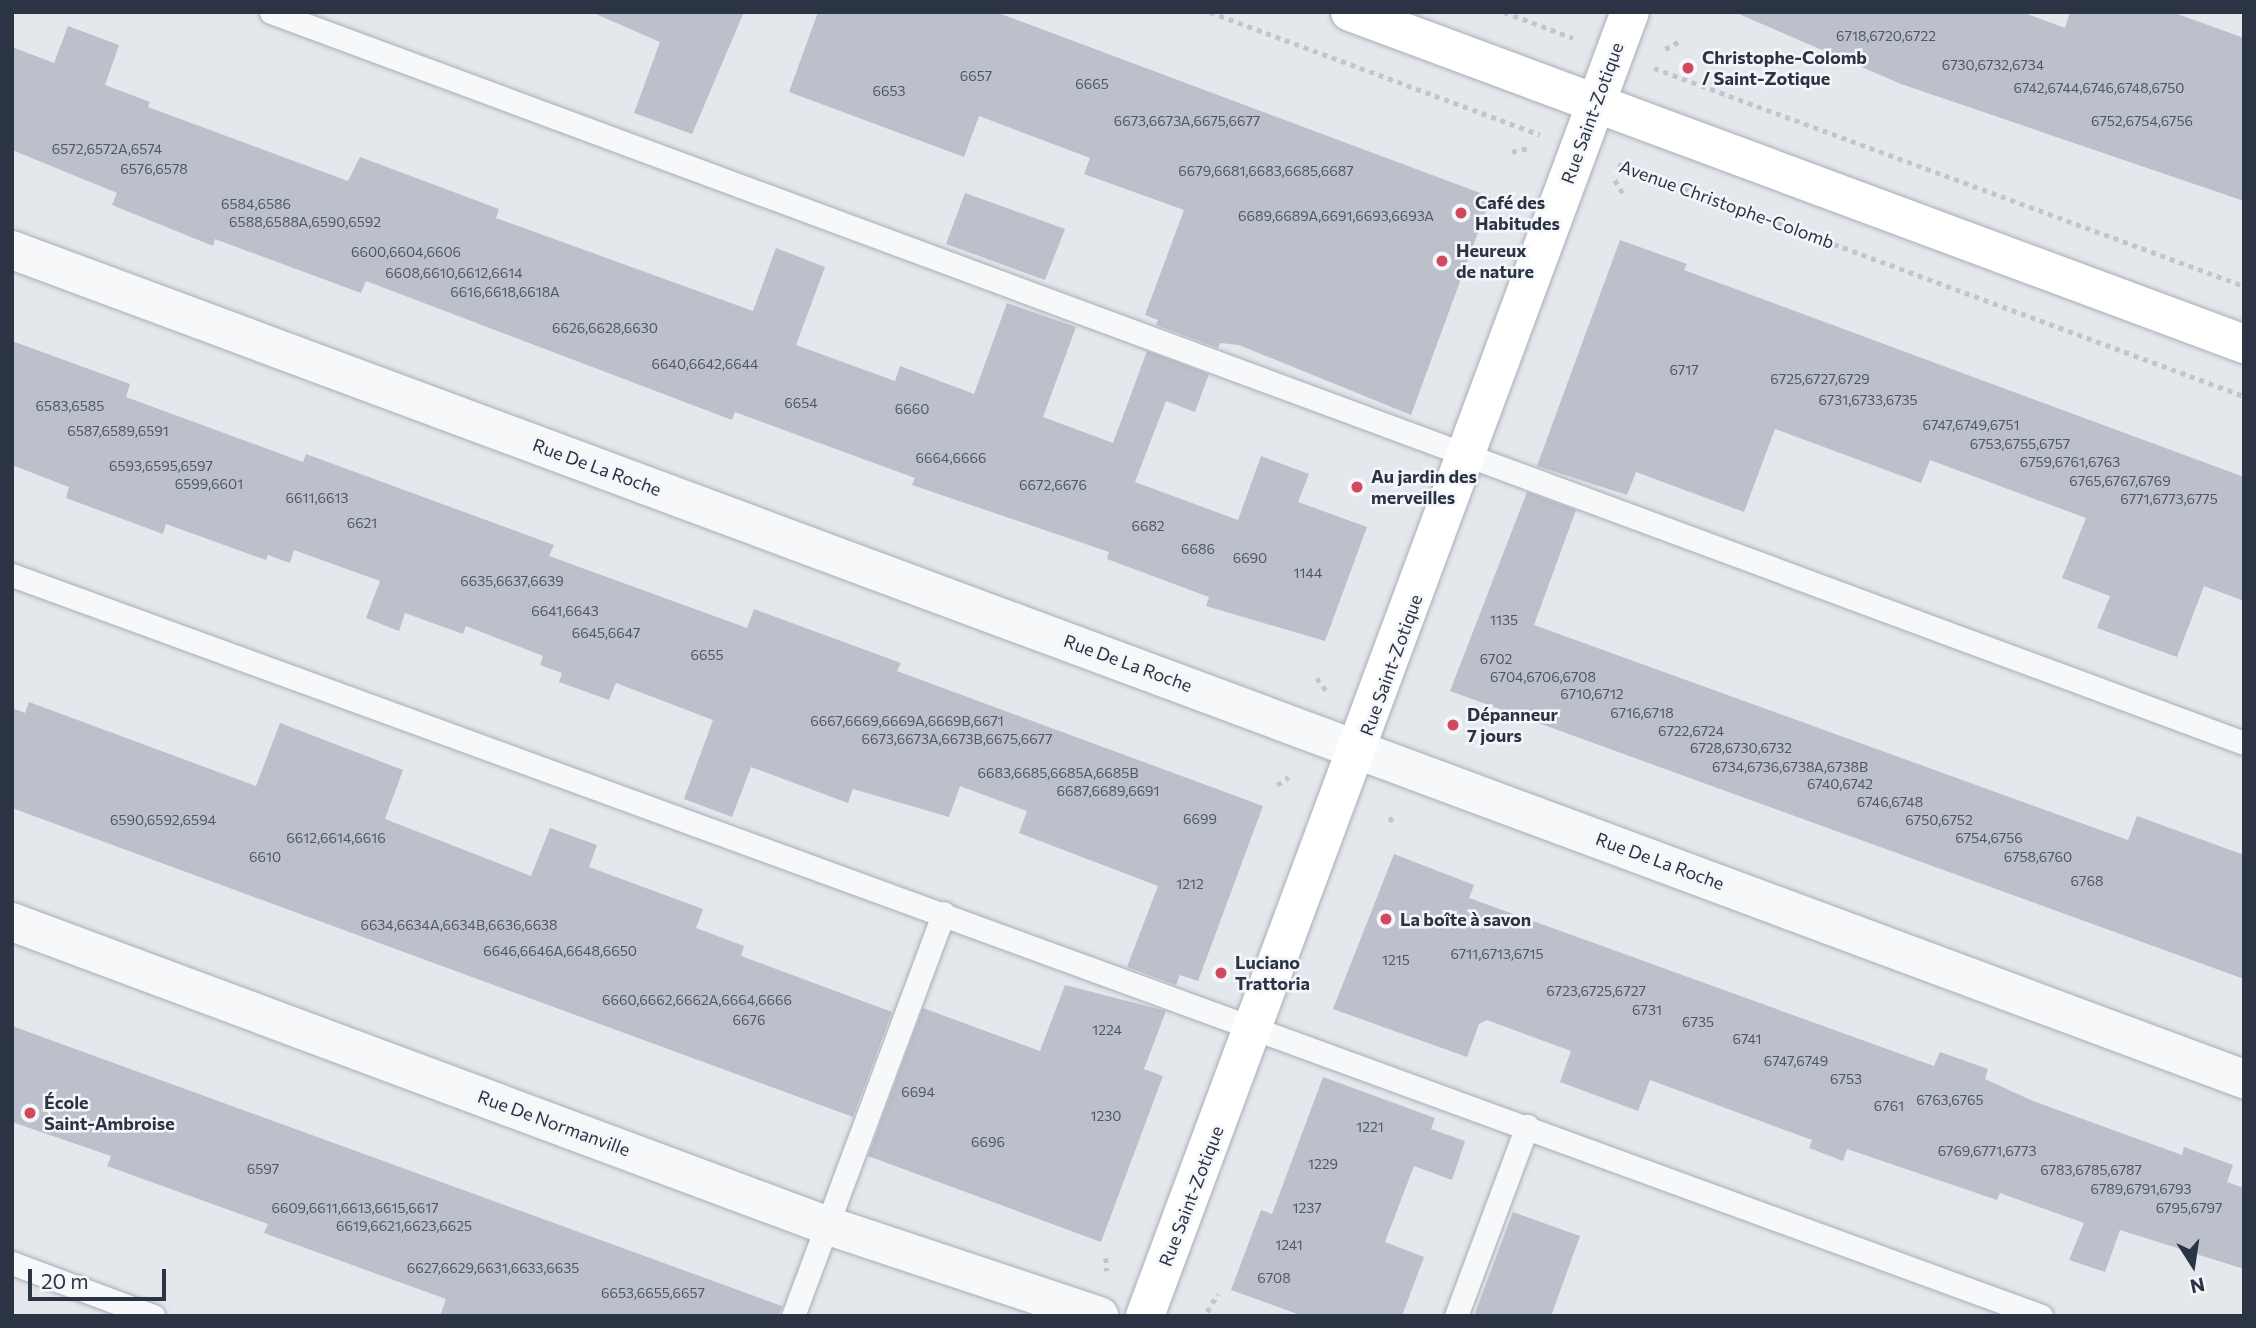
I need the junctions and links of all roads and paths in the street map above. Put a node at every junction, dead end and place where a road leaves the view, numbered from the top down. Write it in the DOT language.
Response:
graph roads {
  1 [pos="271,12"];
  2 [pos="1210,12"];
  3 [pos="1350,12"];
  4 [pos="1504,12"];
  5 [pos="1630,12"];
  6 [pos="1680,41"];
  7 [pos="1665,49"];
  8 [pos="1614,53"];
  9 [pos="1595,103"];
  10 [pos="1528,148"];
  11 [pos="1578,149"];
  12 [pos="1512,152"];
  13 [pos="1615,180"];
  14 [pos="1624,195"];
  15 [pos="12,250"];
  16 [pos="2244,286"];
  17 [pos="2244,344"];
  18 [pos="2244,396"];
  19 [pos="1468,454"];
  20 [pos="12,575"];
  21 [pos="1317,678"];
  22 [pos="1328,694"];
  23 [pos="2244,743"];
  24 [pos="1360,749"];
  25 [pos="1289,777"];
  26 [pos="1277,785"];
  27 [pos="1390,817"];
  28 [pos="1394,825"];
  29 [pos="944,913"];
  30 [pos="12,922"];
  31 [pos="1256,1026"];
  32 [pos="2244,1079"];
  33 [pos="1527,1126"];
  34 [pos="826,1225"];
  35 [pos="1106,1258"];
  36 [pos="12,1263"];
  37 [pos="1107,1271"];
  38 [pos="1218,1294"];
  39 [pos="1208,1312"];
  40 [pos="153,1316"];
  41 [pos="793,1316"];
  42 [pos="1099,1316"];
  43 [pos="1145,1316"];
  44 [pos="1456,1316"];
  45 [pos="2041,1316"];
  1 -- 19 [label="lane"];
  2 -- 11 [label="path, Avenue Christophe-Colomb"];
  3 -- 9 [label="street"];
  4 -- 8 [label="path"];
  5 -- 8 [label="street, Rue Saint-Zotique"];
  6 -- 7 [label="path"];
  8 -- 9 [label="street, Rue Saint-Zotique"];
  8 -- 16 [label="path"];
  9 -- 11 [label="street, Rue Saint-Zotique"];
  9 -- 17 [label="street"];
  10 -- 12 [label="path"];
  11 -- 18 [label="path, Avenue Christophe-Colomb"];
  11 -- 19 [label="street, Rue Saint-Zotique"];
  13 -- 14 [label="path"];
  15 -- 24 [label="street, Rue De La Roche"];
  19 -- 23 [label="lane"];
  19 -- 24 [label="street, Rue Saint-Zotique"];
  20 -- 29 [label="lane"];
  21 -- 22 [label="path"];
  24 -- 31 [label="street, Rue Saint-Zotique"];
  24 -- 32 [label="street, Rue De La Roche"];
  25 -- 26 [label="path"];
  27 -- 28 [label="path"];
  29 -- 31 [label="lane"];
  29 -- 34 [label="lane"];
  30 -- 34 [label="street, Rue De Normanville"];
  31 -- 33 [label="lane"];
  31 -- 43 [label="street, Rue Saint-Zotique"];
  33 -- 44 [label="lane"];
  33 -- 45 [label="lane"];
  34 -- 41 [label="lane"];
  34 -- 42 [label="street, Rue De Normanville"];
  35 -- 37 [label="path"];
  36 -- 40 [label="lane"];
  38 -- 39 [label="path"];
}
